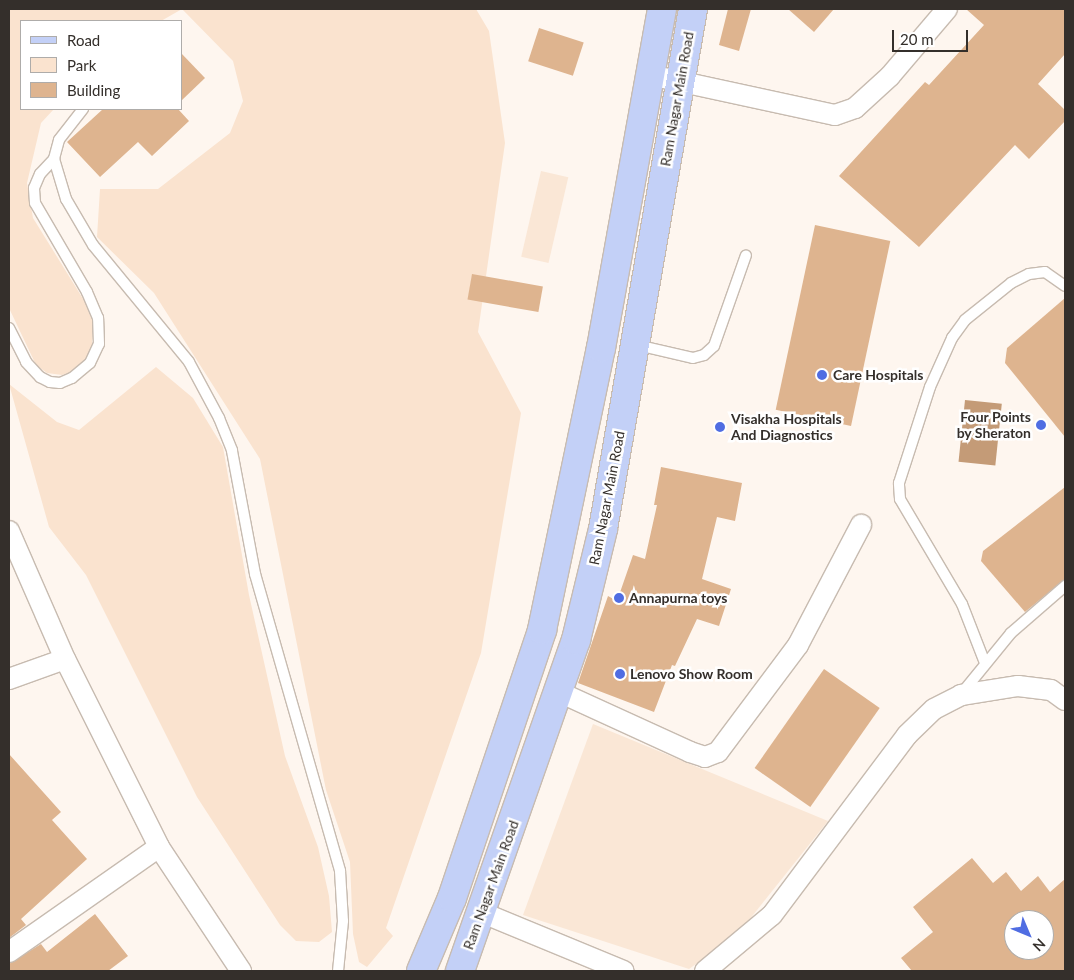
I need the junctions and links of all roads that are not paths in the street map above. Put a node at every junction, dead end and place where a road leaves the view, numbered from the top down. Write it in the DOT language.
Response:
graph roads {
  1 [pos="662,9"];
  2 [pos="693,9"];
  3 [pos="947,9"];
  4 [pos="650,75"];
  5 [pos="681,81"];
  6 [pos="82,110"];
  7 [pos="54,159"];
  8 [pos="746,255"];
  9 [pos="1065,286"];
  10 [pos="9,328"];
  11 [pos="635,344"];
  12 [pos="861,525"];
  13 [pos="9,531"];
  14 [pos="1065,586"];
  15 [pos="65,659"];
  16 [pos="984,663"];
  17 [pos="9,679"];
  18 [pos="558,692"];
  19 [pos="961,695"];
  20 [pos="1065,700"];
  21 [pos="159,846"];
  22 [pos="483,913"];
  23 [pos="9,952"];
  24 [pos="241,971"];
  25 [pos="338,971"];
  26 [pos="421,971"];
  27 [pos="460,971"];
  28 [pos="624,971"];
  29 [pos="705,971"];
  1 -- 4 [label="main road"];
  2 -- 5 [label="main road, Ram Nagar Main Road"];
  3 -- 5 [label="street"];
  4 -- 5 [label="street"];
  4 -- 26 [label="main road"];
  5 -- 11 [label="main road, Ram Nagar Main Road"];
  6 -- 7 [label="lane"];
  7 -- 10 [label="lane"];
  7 -- 25 [label="lane"];
  8 -- 11 [label="lane"];
  9 -- 16 [label="lane"];
  11 -- 18 [label="main road, Ram Nagar Main Road"];
  12 -- 18 [label="street"];
  13 -- 15 [label="street"];
  14 -- 16 [label="lane"];
  15 -- 17 [label="street"];
  15 -- 21 [label="street"];
  16 -- 19 [label="lane"];
  18 -- 22 [label="main road, Ram Nagar Main Road"];
  19 -- 20 [label="street"];
  19 -- 29 [label="street"];
  21 -- 23 [label="street"];
  21 -- 24 [label="street"];
  22 -- 27 [label="main road, Ram Nagar Main Road"];
  22 -- 28 [label="street"];
}
